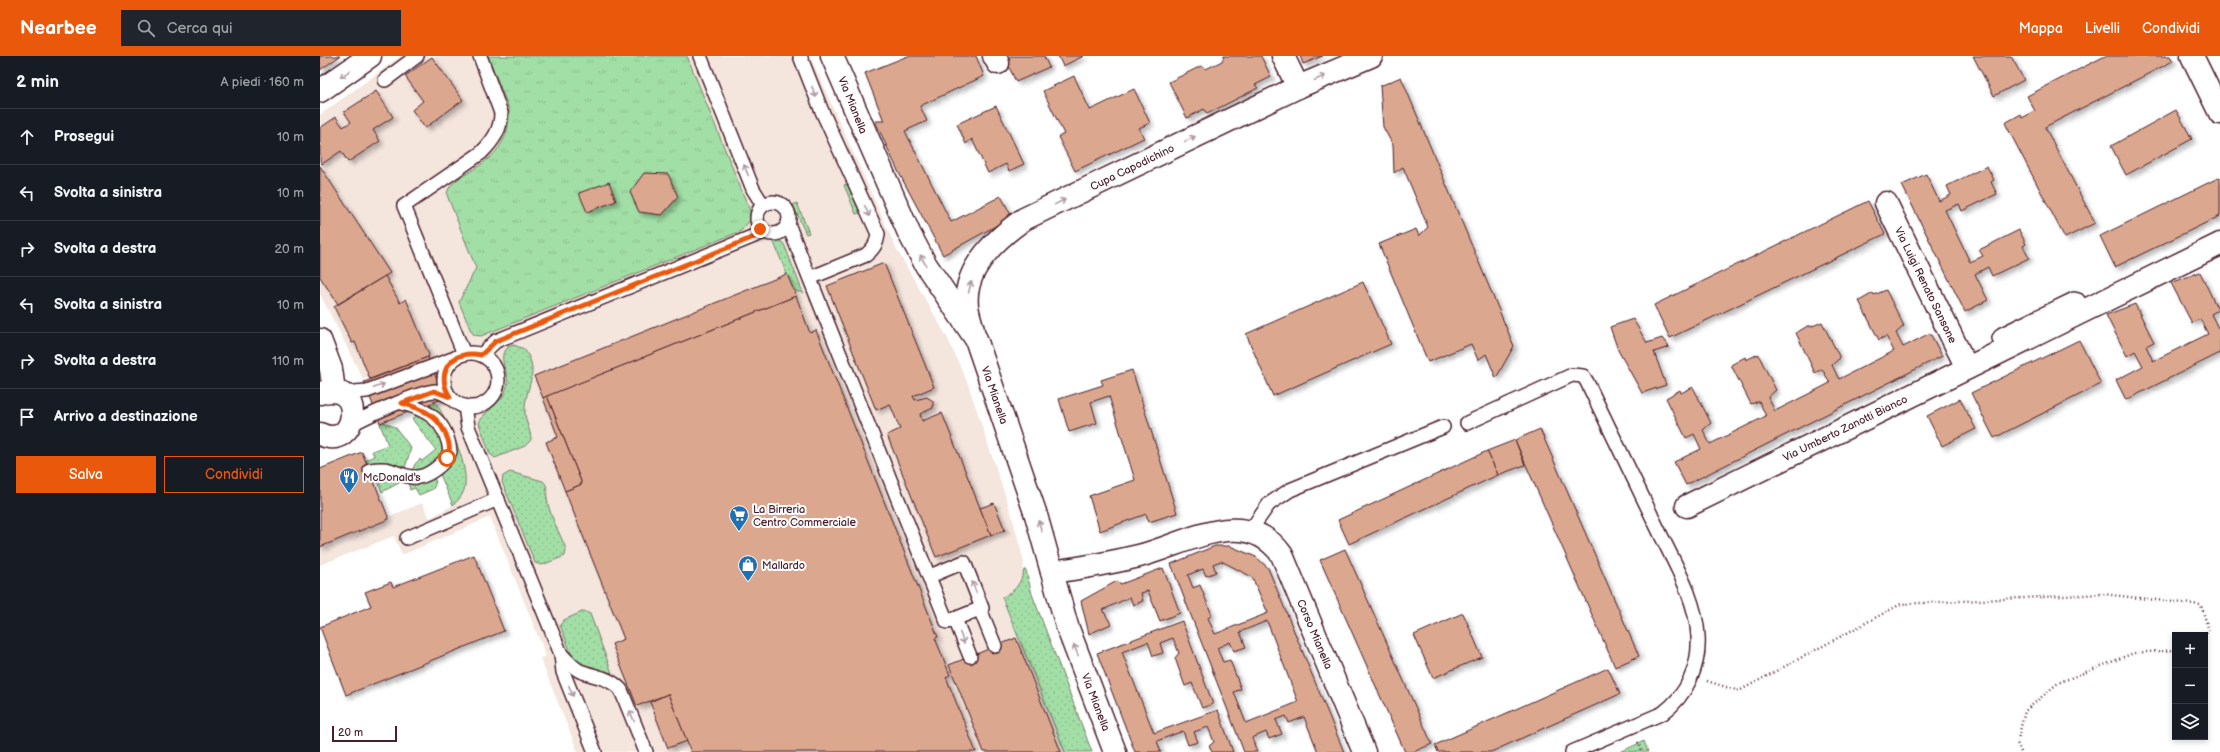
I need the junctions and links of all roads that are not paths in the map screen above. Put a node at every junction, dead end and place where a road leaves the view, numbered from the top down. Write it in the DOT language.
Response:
graph roads {
  1 [pos="370,56"];
  2 [pos="417,56"];
  3 [pos="480,56"];
  4 [pos="700,56"];
  5 [pos="800,56"];
  6 [pos="1283,56"];
  7 [pos="1371,56"];
  8 [pos="2192,56"];
  9 [pos="834,57"];
  10 [pos="385,80"];
  11 [pos="1298,87"];
  12 [pos="320,92"];
  13 [pos="2220,113"];
  14 [pos="1886,203"];
  15 [pos="763,205"];
  16 [pos="788,224"];
  17 [pos="764,232"];
  18 [pos="2220,244"];
  19 [pos="810,278"];
  20 [pos="976,339"];
  21 [pos="320,340"];
  22 [pos="481,355"];
  23 [pos="459,356"];
  24 [pos="1967,368"];
  25 [pos="332,392"];
  26 [pos="450,397"];
  27 [pos="402,403"];
  28 [pos="465,406"];
  29 [pos="1467,423"];
  30 [pos="349,426"];
  31 [pos="1443,427"];
  32 [pos="321,435"];
  33 [pos="370,470"];
  34 [pos="498,499"];
  35 [pos="1687,506"];
  36 [pos="1250,531"];
  37 [pos="407,538"];
  38 [pos="1052,572"];
  39 [pos="930,576"];
  40 [pos="980,609"];
  41 [pos="955,619"];
  42 [pos="995,646"];
  43 [pos="561,654"];
  44 [pos="970,656"];
  45 [pos="595,752"];
  46 [pos="646,752"];
  47 [pos="1115,752"];
  48 [pos="1364,752"];
  49 [pos="1572,752"];
  1 -- 12 [label="street, one-way"];
  2 -- 10 [label="lane"];
  3 -- 23 [label="lane"];
  15 -- 4 [label="lane, one-way"];
  5 -- 19 [label="lane, one-way"];
  6 -- 11 [label="street"];
  11 -- 7 [label="street, Cupa Capodichino, one-way"];
  8 -- 13 [label="street"];
  20 -- 9 [label="street, Via Mianella, one-way"];
  20 -- 11 [label="street, Cupa Capodichino, one-way"];
  14 -- 24 [label="street, Via Luigi Renato Sansone"];
  15 -- 16 [label="lane"];
  15 -- 17 [label="lane"];
  16 -- 17 [label="lane"];
  16 -- 19 [label="lane"];
  17 -- 22 [label="lane"];
  18 -- 24 [label="street, Via Umberto Zanotti Bianco"];
  19 -- 39 [label="lane"];
  38 -- 20 [label="street, Via Mianella, one-way"];
  21 -- 25 [label="street"];
  22 -- 23 [label="lane"];
  22 -- 28 [label="lane"];
  25 -- 23 [label="lane, one-way"];
  23 -- 26 [label="lane"];
  24 -- 35 [label="street, Via Umberto Zanotti Bianco"];
  25 -- 30 [label="street"];
  26 -- 27 [label="lane"];
  26 -- 28 [label="lane"];
  27 -- 30 [label="lane"];
  27 -- 33 [label="lane"];
  28 -- 34 [label="lane"];
  29 -- 49 [label="lane"];
  30 -- 32 [label="street"];
  31 -- 36 [label="lane"];
  34 -- 37 [label="lane"];
  34 -- 43 [label="lane"];
  36 -- 38 [label="street, Corso Mianella"];
  36 -- 48 [label="street, Corso Mianella"];
  47 -- 38 [label="street, Via Mianella, one-way"];
  40 -- 39 [label="lane, one-way"];
  39 -- 41 [label="lane"];
  40 -- 41 [label="lane"];
  40 -- 42 [label="lane"];
  41 -- 44 [label="lane, one-way"];
  43 -- 45 [label="lane, one-way"];
  46 -- 43 [label="lane, one-way"];
}
